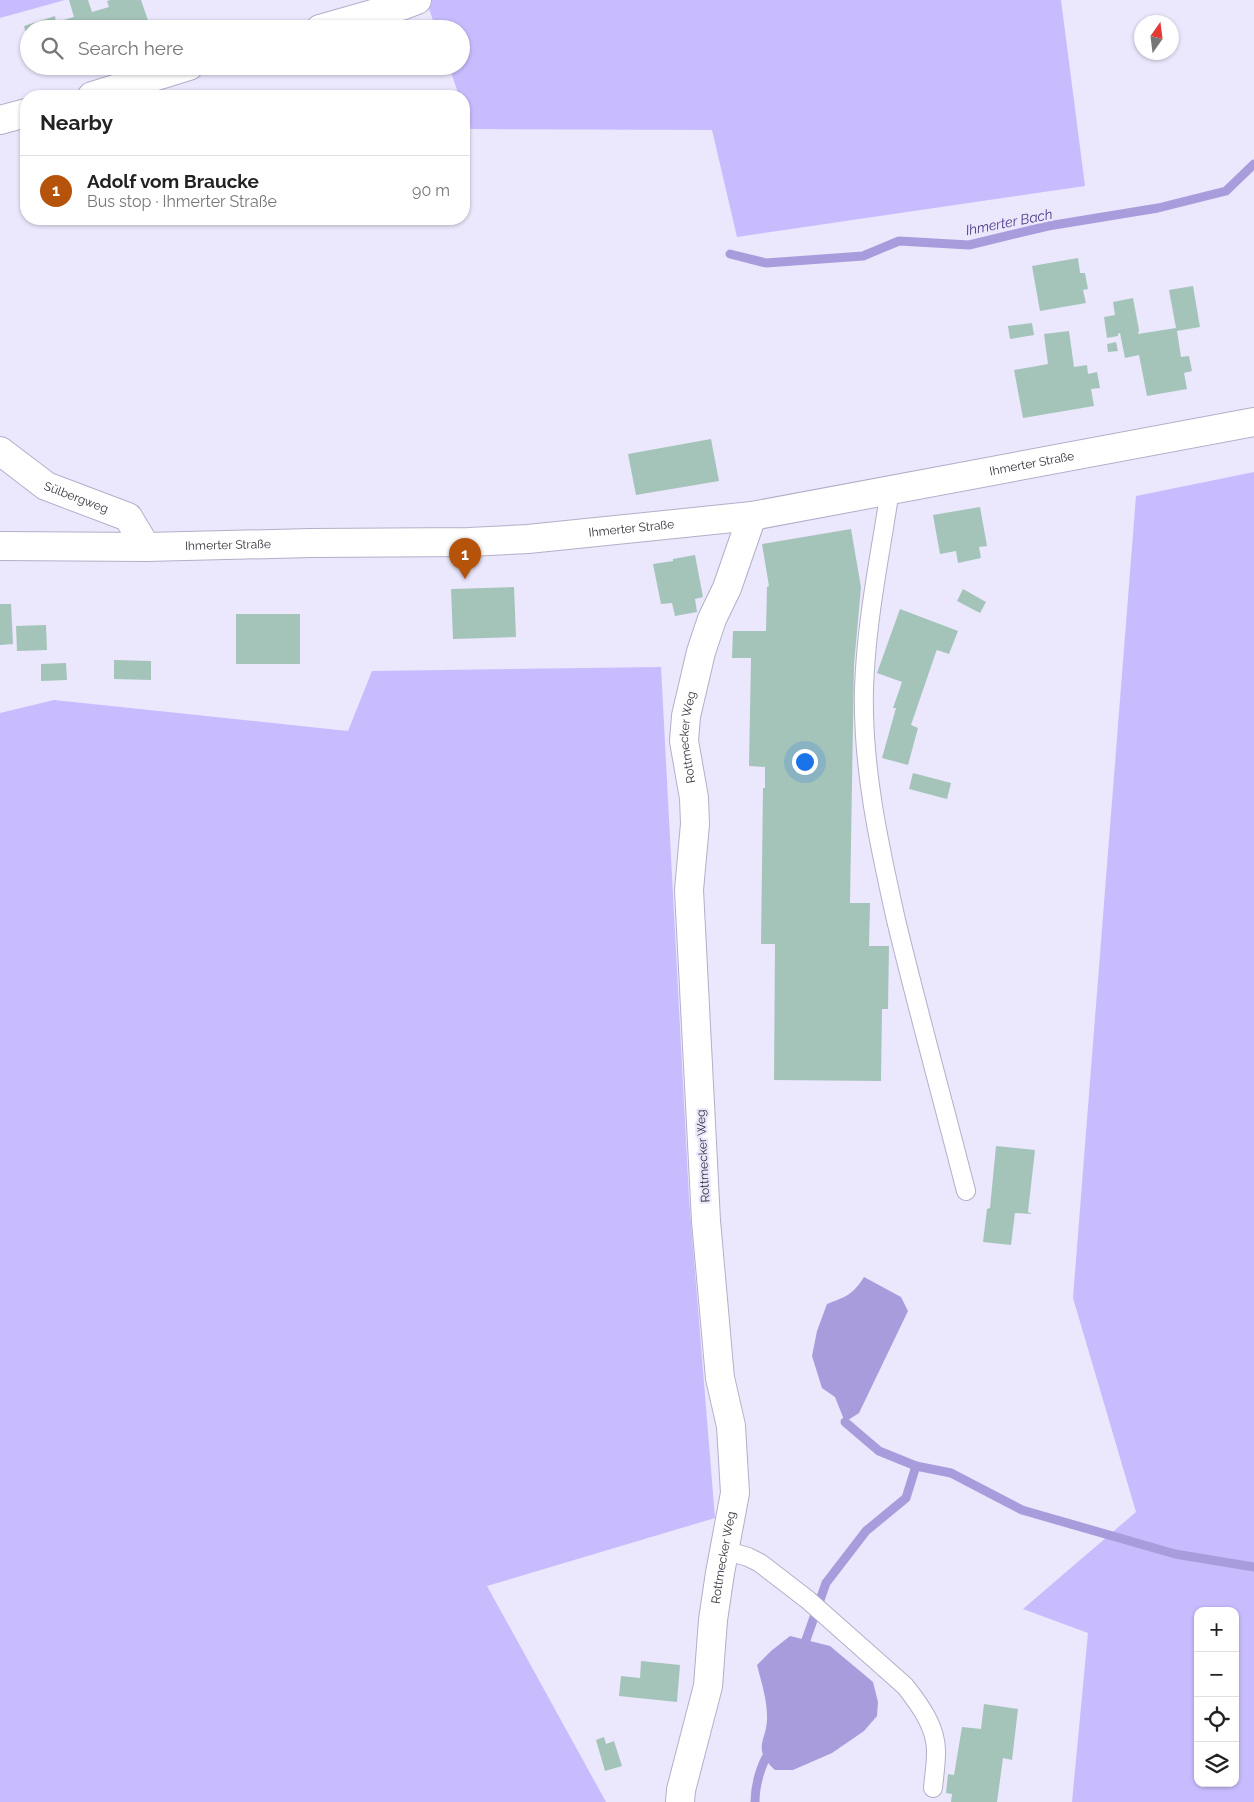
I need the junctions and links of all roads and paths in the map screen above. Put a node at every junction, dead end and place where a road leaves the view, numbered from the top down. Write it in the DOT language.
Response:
graph roads {
  1 [pos="417,0"];
  2 [pos="352,20"];
  3 [pos="160,75"];
  4 [pos="111,90"];
  5 [pos="20,115"];
  6 [pos="0,120"];
  7 [pos="1254,422"];
  8 [pos="0,451"];
  9 [pos="890,490"];
  10 [pos="752,516"];
  11 [pos="0,546"];
  12 [pos="146,546"];
  13 [pos="966,1191"];
  14 [pos="724,1550"];
  15 [pos="933,1788"];
  16 [pos="680,1802"];
  1 -- 2 [label="street"];
  3 -- 4 [label="street"];
  5 -- 6 [label="street"];
  7 -- 9 [label="street, Ihmerter Straße"];
  8 -- 12 [label="street, Sülbergweg"];
  9 -- 10 [label="street, Ihmerter Straße"];
  9 -- 13 [label="lane"];
  10 -- 12 [label="street, Ihmerter Straße"];
  10 -- 14 [label="street, Rottmecker Weg"];
  11 -- 12 [label="street, Ihmerter Straße"];
  14 -- 15 [label="lane"];
  14 -- 16 [label="street, Rottmecker Weg"];
}
